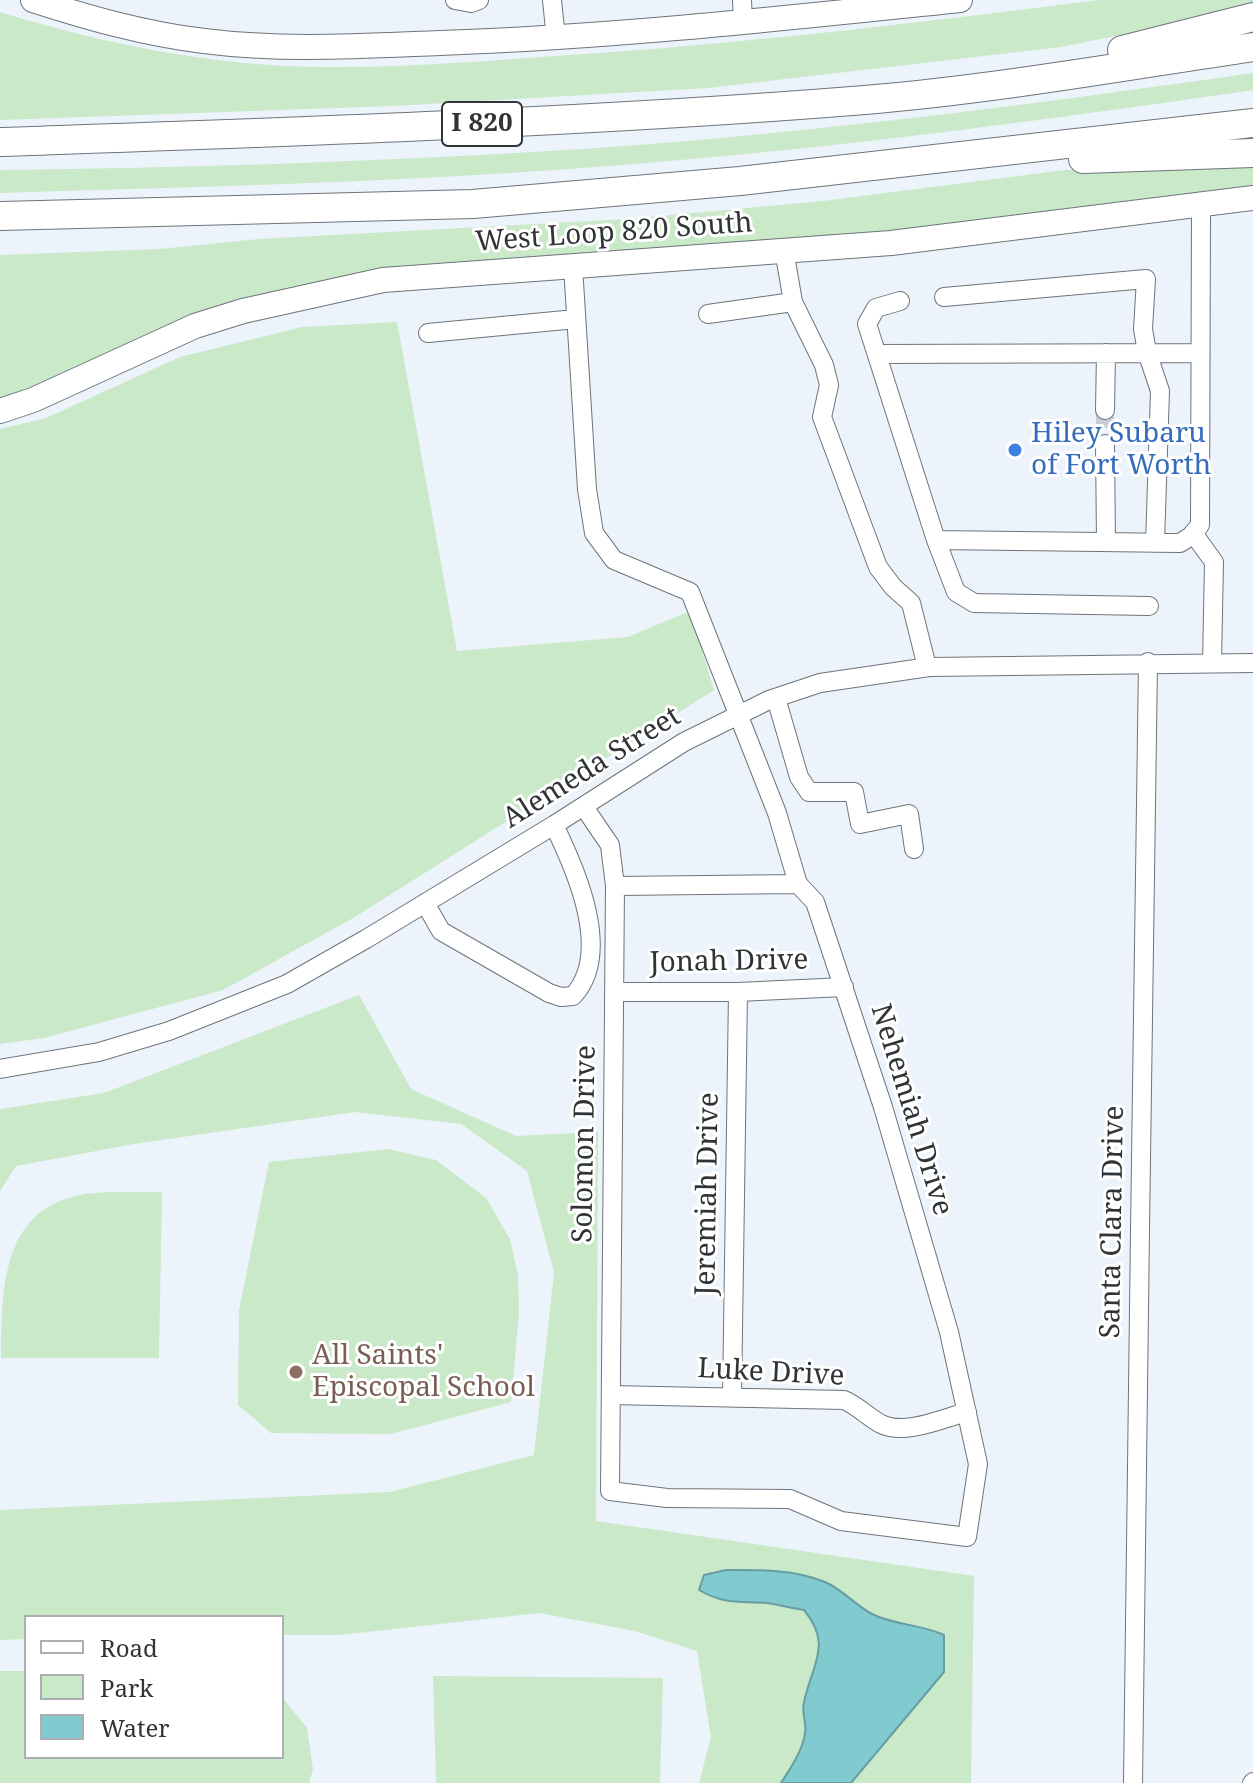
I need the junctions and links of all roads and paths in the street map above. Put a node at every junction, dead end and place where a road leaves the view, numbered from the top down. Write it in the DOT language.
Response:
graph roads {
  1 [pos="33,0"];
  2 [pos="455,0"];
  3 [pos="479,0"];
  4 [pos="552,0"];
  5 [pos="960,0"];
  6 [pos="860,5"];
  7 [pos="92,9"];
  8 [pos="742,11"];
  9 [pos="1253,17"];
  10 [pos="556,39"];
  11 [pos="1253,47"];
  12 [pos="963,89"];
  13 [pos="1253,123"];
  14 [pos="0,142"];
  15 [pos="1253,153"];
  16 [pos="890,165"];
  17 [pos="1253,198"];
  18 [pos="1201,204"];
  19 [pos="8,219"];
  20 [pos="784,250"];
  21 [pos="573,266"];
  22 [pos="944,297"];
  23 [pos="900,301"];
  24 [pos="793,302"];
  25 [pos="708,314"];
  26 [pos="576,319"];
  27 [pos="428,333"];
  28 [pos="1147,352"];
  29 [pos="1106,353"];
  30 [pos="1200,353"];
  31 [pos="877,354"];
  32 [pos="1105,410"];
  33 [pos="0,411"];
  34 [pos="1105,444"];
  35 [pos="1193,533"];
  36 [pos="936,540"];
  37 [pos="1106,542"];
  38 [pos="1155,543"];
  39 [pos="1149,606"];
  40 [pos="1148,662"];
  41 [pos="1212,663"];
  42 [pos="1253,663"];
  43 [pos="927,667"];
  44 [pos="776,698"];
  45 [pos="736,714"];
  46 [pos="584,807"];
  47 [pos="554,825"];
  48 [pos="914,849"];
  49 [pos="798,884"];
  50 [pos="615,886"];
  51 [pos="425,903"];
  52 [pos="844,987"];
  53 [pos="615,992"];
  54 [pos="738,992"];
  55 [pos="0,1069"];
  56 [pos="611,1395"];
  57 [pos="732,1397"];
  58 [pos="967,1412"];
  59 [pos="967,1537"];
  60 [pos="1133,1783"];
  1 -- 7 [label="main road"];
  2 -- 3 [label="street"];
  4 -- 10 [label="street"];
  5 -- 6 [label="main road"];
  6 -- 8 [label="main road"];
  7 -- 10 [label="main road"];
  8 -- 10 [label="main road"];
  9 -- 12 [label="highway"];
  11 -- 12 [label="highway, I 820"];
  12 -- 14 [label="highway, I 820"];
  13 -- 16 [label="highway"];
  15 -- 16 [label="highway"];
  16 -- 19 [label="highway"];
  17 -- 18 [label="main road, West Loop 820 South"];
  18 -- 20 [label="main road, West Loop 820 South"];
  18 -- 30 [label="street"];
  20 -- 21 [label="main road, West Loop 820 South"];
  20 -- 24 [label="street"];
  21 -- 26 [label="street, Nehemiah Drive"];
  21 -- 33 [label="main road, West Loop 820 South"];
  22 -- 28 [label="street"];
  23 -- 31 [label="street"];
  24 -- 25 [label="street"];
  24 -- 43 [label="street"];
  26 -- 27 [label="street"];
  26 -- 45 [label="street, Nehemiah Drive"];
  28 -- 29 [label="street"];
  28 -- 30 [label="street"];
  28 -- 38 [label="street"];
  29 -- 31 [label="street"];
  29 -- 32 [label="street"];
  30 -- 35 [label="street"];
  31 -- 36 [label="street"];
  34 -- 37 [label="street"];
  35 -- 38 [label="street"];
  35 -- 41 [label="street"];
  36 -- 37 [label="street"];
  36 -- 39 [label="street"];
  37 -- 38 [label="street"];
  40 -- 41 [label="street, Alemeda Street"];
  40 -- 43 [label="street, Alemeda Street"];
  40 -- 60 [label="street, Santa Clara Drive"];
  41 -- 42 [label="street, Alemeda Street"];
  43 -- 44 [label="street, Alemeda Street"];
  44 -- 45 [label="street, Alemeda Street"];
  44 -- 48 [label="street"];
  45 -- 46 [label="street, Alemeda Street"];
  45 -- 49 [label="street, Nehemiah Drive"];
  46 -- 47 [label="street, Alemeda Street"];
  46 -- 50 [label="street, Solomon Drive"];
  47 -- 51 [label="street, Alemeda Street"];
  47 -- 51 [label="street"];
  49 -- 50 [label="street"];
  49 -- 52 [label="street, Nehemiah Drive"];
  50 -- 53 [label="street, Solomon Drive"];
  51 -- 55 [label="street, Alemeda Street"];
  52 -- 54 [label="street, Jonah Drive"];
  52 -- 58 [label="street, Nehemiah Drive"];
  53 -- 54 [label="street, Jonah Drive"];
  53 -- 56 [label="street, Solomon Drive"];
  54 -- 57 [label="street, Jeremiah Drive"];
  56 -- 57 [label="street, Luke Drive"];
  56 -- 59 [label="street, Solomon Drive"];
  57 -- 58 [label="street, Luke Drive"];
  58 -- 59 [label="street, Nehemiah Drive"];
}
